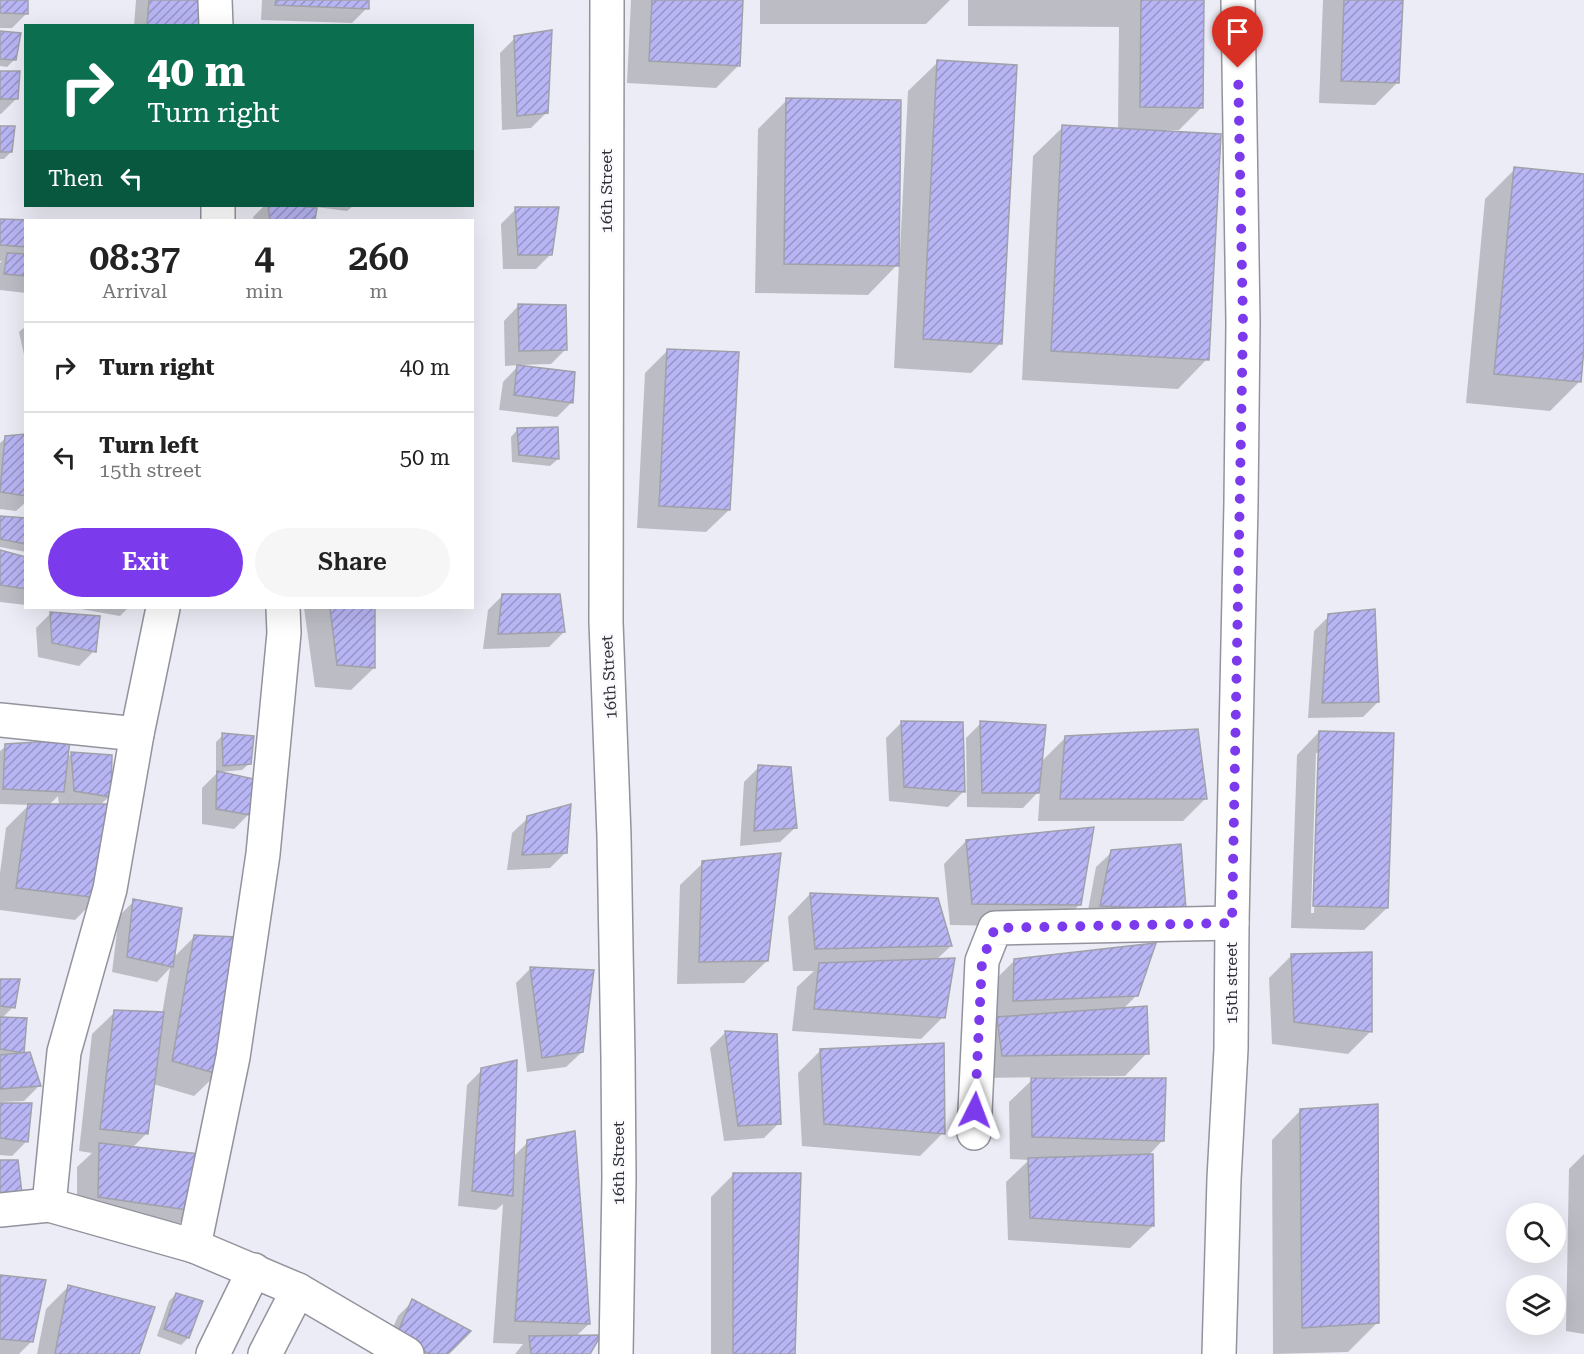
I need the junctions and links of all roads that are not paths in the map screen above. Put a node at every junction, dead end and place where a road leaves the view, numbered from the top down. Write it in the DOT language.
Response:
graph roads {
  1 [pos="215,0"];
  2 [pos="607,0"];
  3 [pos="1238,0"];
  4 [pos="216,24"];
  5 [pos="163,609"];
  6 [pos="283,609"];
  7 [pos="0,720"];
  8 [pos="137,734"];
  9 [pos="1232,923"];
  10 [pos="974,1133"];
  11 [pos="49,1205"];
  12 [pos="0,1210"];
  13 [pos="194,1246"];
  14 [pos="254,1270"];
  15 [pos="298,1290"];
  16 [pos="213,1354"];
  17 [pos="266,1354"];
  18 [pos="406,1354"];
  19 [pos="616,1354"];
  20 [pos="1219,1354"];
  1 -- 4 [label="street"];
  2 -- 19 [label="street, 16th Street"];
  3 -- 9 [label="street, 15th street"];
  5 -- 8 [label="street"];
  6 -- 13 [label="street"];
  7 -- 8 [label="street"];
  8 -- 11 [label="street"];
  9 -- 10 [label="street"];
  9 -- 20 [label="street, 15th street"];
  11 -- 12 [label="street"];
  11 -- 13 [label="street"];
  13 -- 14 [label="street"];
  14 -- 15 [label="street"];
  14 -- 16 [label="street"];
  15 -- 17 [label="street"];
  15 -- 18 [label="street"];
}
